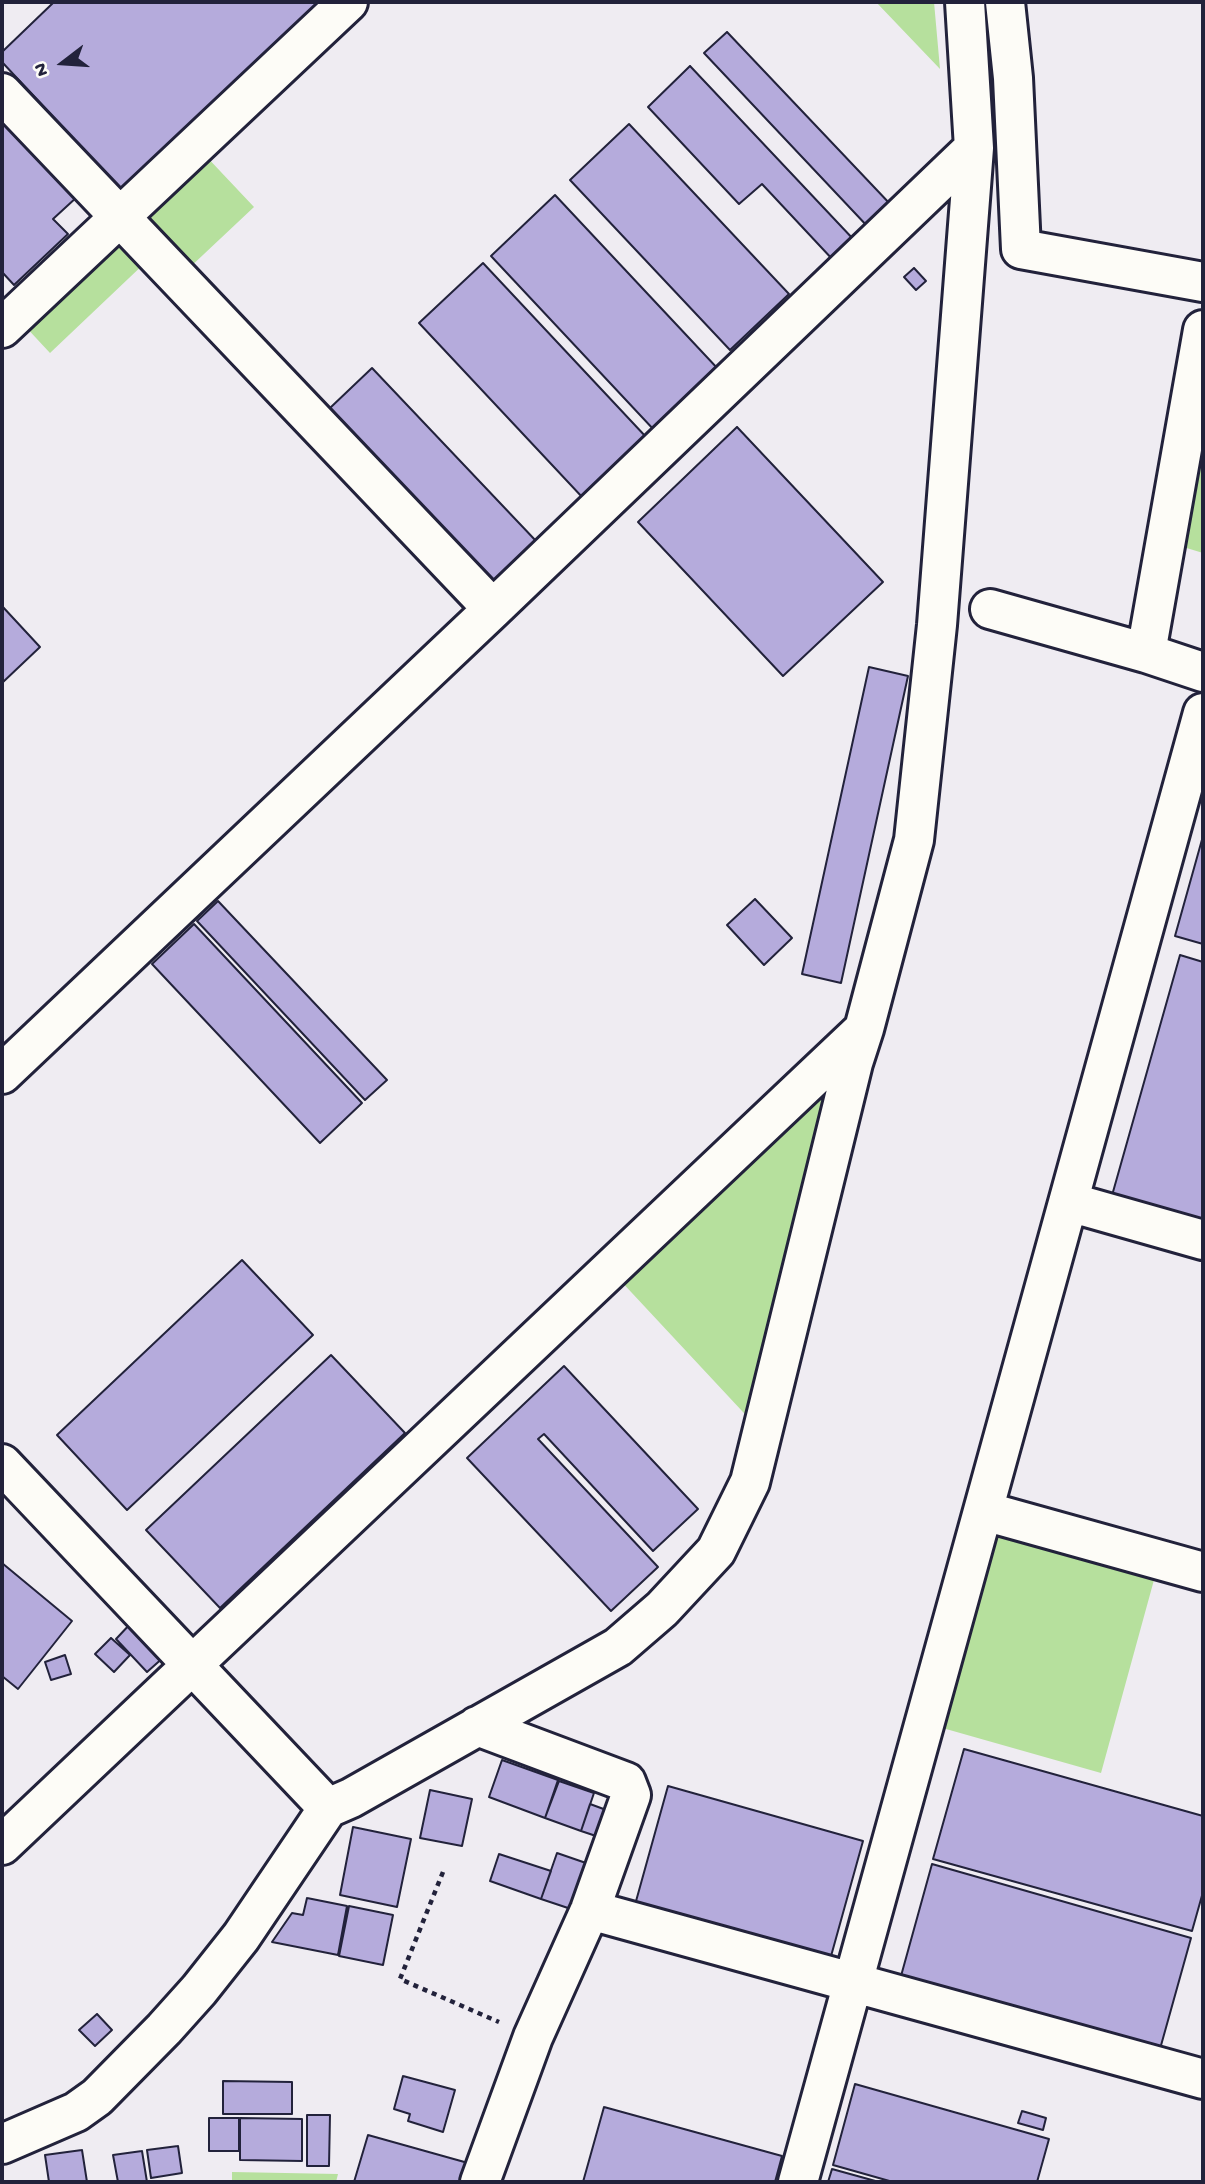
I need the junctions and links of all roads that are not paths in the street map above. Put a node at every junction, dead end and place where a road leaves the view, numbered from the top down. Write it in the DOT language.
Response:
graph roads {
  1 [pos="348,2"];
  2 [pos="965,2"];
  3 [pos="1005,2"];
  4 [pos="2,93"];
  5 [pos="974,148"];
  6 [pos="120,217"];
  7 [pos="1203,282"];
  8 [pos="2,328"];
  9 [pos="1203,330"];
  10 [pos="493,609"];
  11 [pos="990,609"];
  12 [pos="1146,653"];
  13 [pos="1203,672"];
  14 [pos="1203,713"];
  15 [pos="864,1029"];
  16 [pos="2,1074"];
  17 [pos="1069,1202"];
  18 [pos="1203,1240"];
  19 [pos="2,1464"];
  20 [pos="984,1511"];
  21 [pos="1203,1572"];
  22 [pos="192,1665"];
  23 [pos="477,1726"];
  24 [pos="328,1808"];
  25 [pos="2,1845"];
  26 [pos="590,1910"];
  27 [pos="853,1981"];
  28 [pos="1203,2079"];
  29 [pos="2,2144"];
  30 [pos="480,2182"];
  31 [pos="798,2182"];
  1 -- 6 [label="street"];
  2 -- 5 [label="street"];
  3 -- 7 [label="street"];
  4 -- 6 [label="street"];
  5 -- 10 [label="street"];
  5 -- 15 [label="street"];
  6 -- 8 [label="street"];
  6 -- 10 [label="street"];
  9 -- 12 [label="street"];
  10 -- 16 [label="street"];
  11 -- 12 [label="street"];
  12 -- 13 [label="street"];
  14 -- 17 [label="street"];
  15 -- 22 [label="street"];
  15 -- 23 [label="street"];
  17 -- 18 [label="street"];
  17 -- 20 [label="street"];
  19 -- 22 [label="street"];
  20 -- 21 [label="street"];
  20 -- 27 [label="street"];
  22 -- 24 [label="street"];
  22 -- 25 [label="street"];
  23 -- 24 [label="street"];
  23 -- 26 [label="street"];
  24 -- 29 [label="street"];
  26 -- 27 [label="street"];
  26 -- 30 [label="street"];
  27 -- 28 [label="street"];
  27 -- 31 [label="street"];
}
